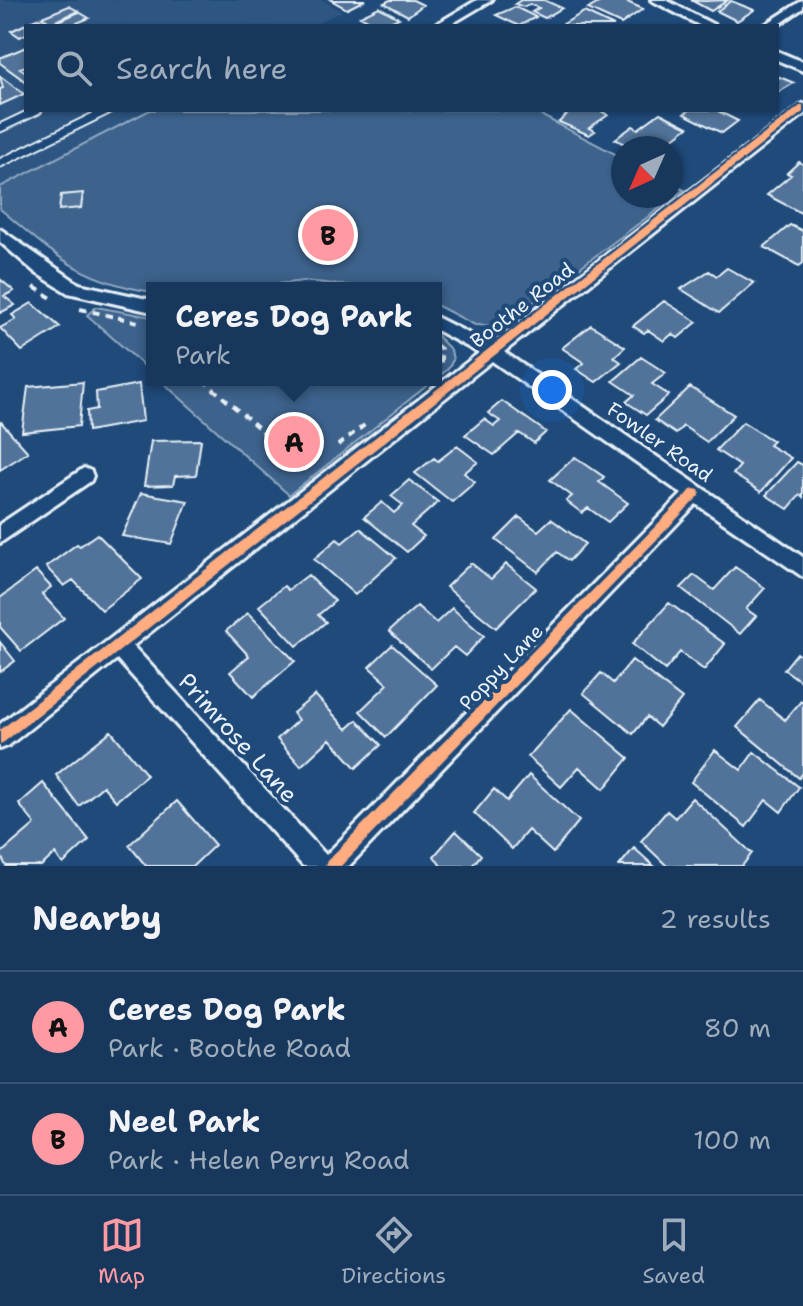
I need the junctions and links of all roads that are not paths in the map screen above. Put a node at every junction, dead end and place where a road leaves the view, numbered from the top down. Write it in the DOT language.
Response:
graph roads {
  1 [pos="486,0"];
  2 [pos="657,0"];
  3 [pos="803,3"];
  4 [pos="443,24"];
  5 [pos="706,24"];
  6 [pos="772,24"];
  7 [pos="779,56"];
  8 [pos="803,67"];
  9 [pos="803,108"];
  10 [pos="34,112"];
  11 [pos="104,112"];
  12 [pos="0,128"];
  13 [pos="0,163"];
  14 [pos="0,234"];
  15 [pos="146,305"];
  16 [pos="442,326"];
  17 [pos="491,352"];
  18 [pos="84,476"];
  19 [pos="695,493"];
  20 [pos="0,535"];
  21 [pos="803,568"];
  22 [pos="118,645"];
  23 [pos="0,738"];
  24 [pos="319,866"];
  25 [pos="332,866"];
  1 -- 4 [label="street"];
  2 -- 5 [label="street"];
  3 -- 6 [label="street"];
  7 -- 8 [label="street"];
  9 -- 17 [label="street, Boothe Road"];
  10 -- 12 [label="lane"];
  11 -- 13 [label="lane"];
  14 -- 15 [label="street"];
  16 -- 17 [label="street, Fowler Road"];
  17 -- 19 [label="street, Fowler Road"];
  17 -- 22 [label="street, Boothe Road"];
  18 -- 20 [label="street"];
  19 -- 21 [label="street, Fowler Road"];
  19 -- 25 [label="street, Poppy Lane"];
  22 -- 23 [label="street, Boothe Road"];
  22 -- 24 [label="street, Primrose Lane"];
}
